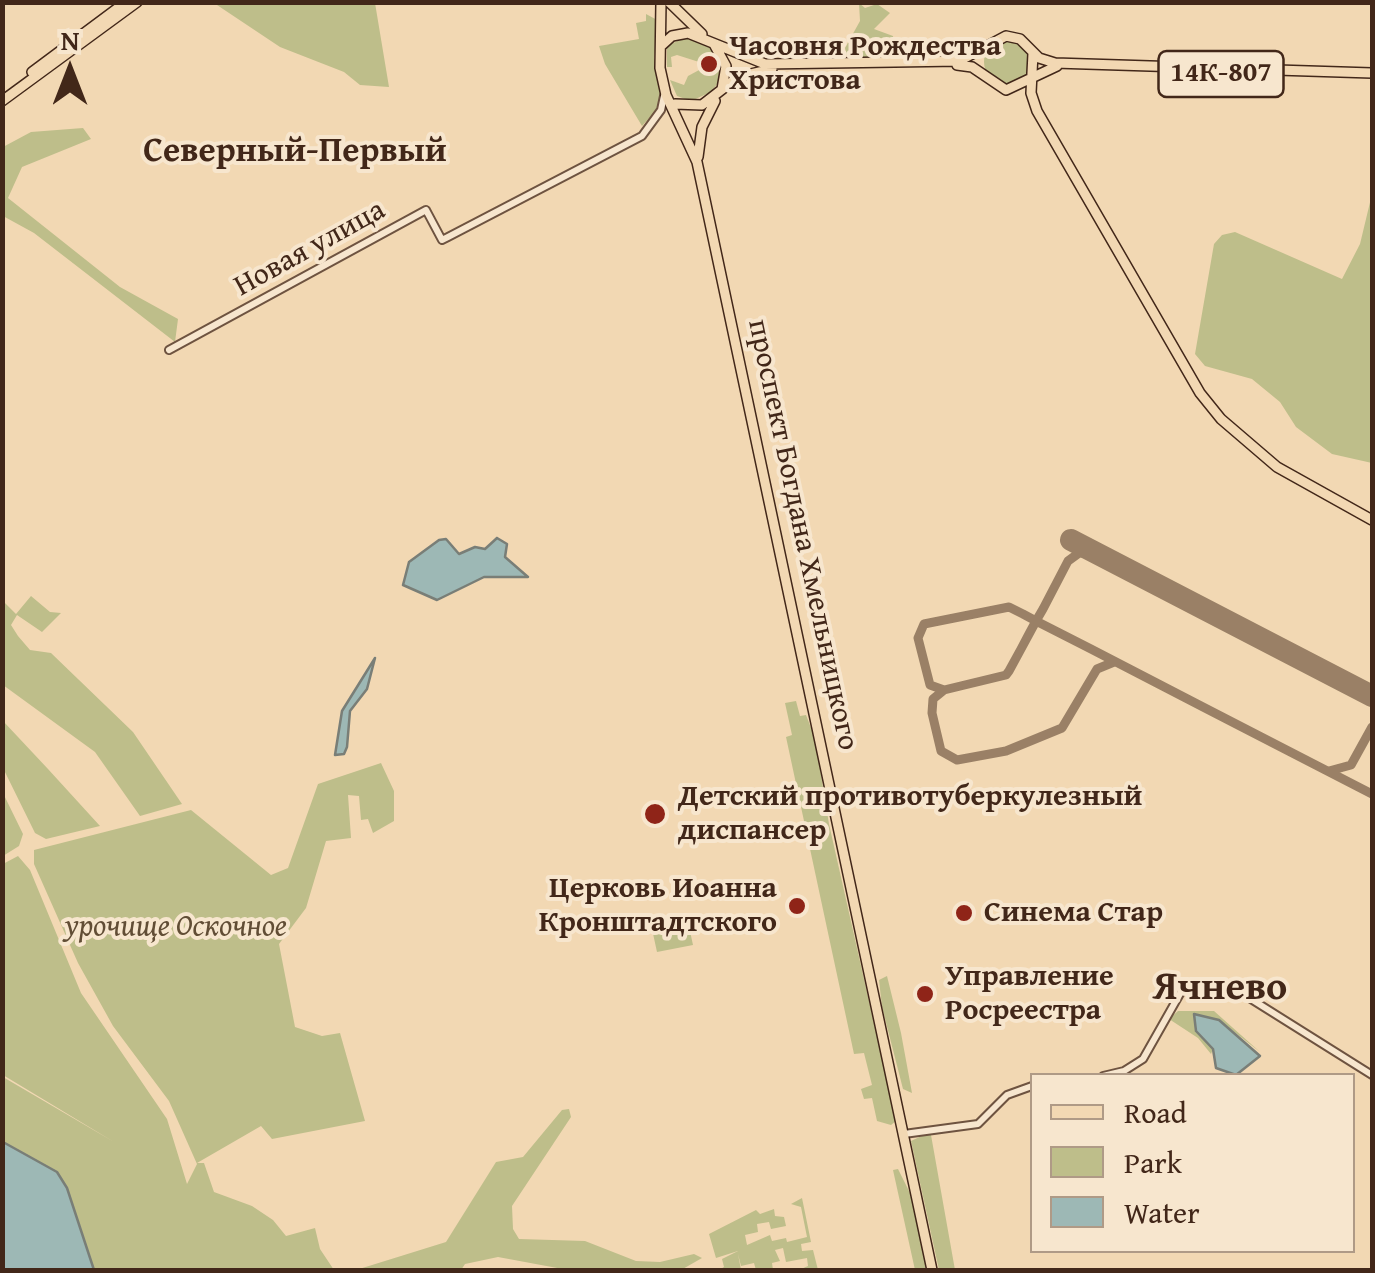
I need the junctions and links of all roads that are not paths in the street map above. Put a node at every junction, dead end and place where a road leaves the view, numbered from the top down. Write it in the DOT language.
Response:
graph roads {
  1 [pos="126,2"];
  2 [pos="137,2"];
  3 [pos="661,2"];
  4 [pos="670,2"];
  5 [pos="709,39"];
  6 [pos="660,48"];
  7 [pos="985,48"];
  8 [pos="1033,53"];
  9 [pos="1372,75"];
  10 [pos="985,78"];
  11 [pos="1031,80"];
  12 [pos="664,90"];
  13 [pos="1006,90"];
  14 [pos="2,97"];
  15 [pos="717,97"];
  16 [pos="676,109"];
  17 [pos="661,110"];
  18 [pos="1037,111"];
  19 [pos="685,127"];
  20 [pos="702,127"];
  21 [pos="697,162"];
  22 [pos="169,350"];
  23 [pos="1372,520"];
  24 [pos="1119,1073"];
  25 [pos="1372,1075"];
  26 [pos="1030,1087"];
  27 [pos="904,1134"];
  28 [pos="932,1270"];
  1 -- 14 [label="main road"];
  2 -- 14 [label="main road"];
  3 -- 6 [label="main road"];
  4 -- 5 [label="main road"];
  5 -- 6 [label="main road"];
  5 -- 7 [label="main road, 14К-807"];
  5 -- 15 [label="main road"];
  6 -- 12 [label="main road"];
  7 -- 8 [label="main road, 14К-807"];
  7 -- 10 [label="main road"];
  8 -- 9 [label="main road, 14К-807"];
  8 -- 11 [label="main road"];
  9 -- 11 [label="main road, 14К-807"];
  10 -- 13 [label="main road"];
  10 -- 15 [label="main road"];
  11 -- 13 [label="main road, 14К-807"];
  11 -- 18 [label="main road"];
  12 -- 16 [label="main road"];
  12 -- 17 [label="street"];
  13 -- 18 [label="main road"];
  15 -- 16 [label="main road"];
  15 -- 20 [label="main road, проспект Богдана Хмельницкого"];
  16 -- 17 [label="street"];
  16 -- 19 [label="main road, проспект Богдана Хмельницкого"];
  17 -- 22 [label="street, Новая улица"];
  18 -- 23 [label="main road"];
  19 -- 20 [label="main road"];
  19 -- 21 [label="main road, проспект Богдана Хмельницкого"];
  20 -- 21 [label="main road, проспект Богдана Хмельницкого"];
  21 -- 27 [label="main road, проспект Богдана Хмельницкого"];
  24 -- 25 [label="street"];
  26 -- 27 [label="street"];
  27 -- 28 [label="main road, проспект Богдана Хмельницкого"];
}
